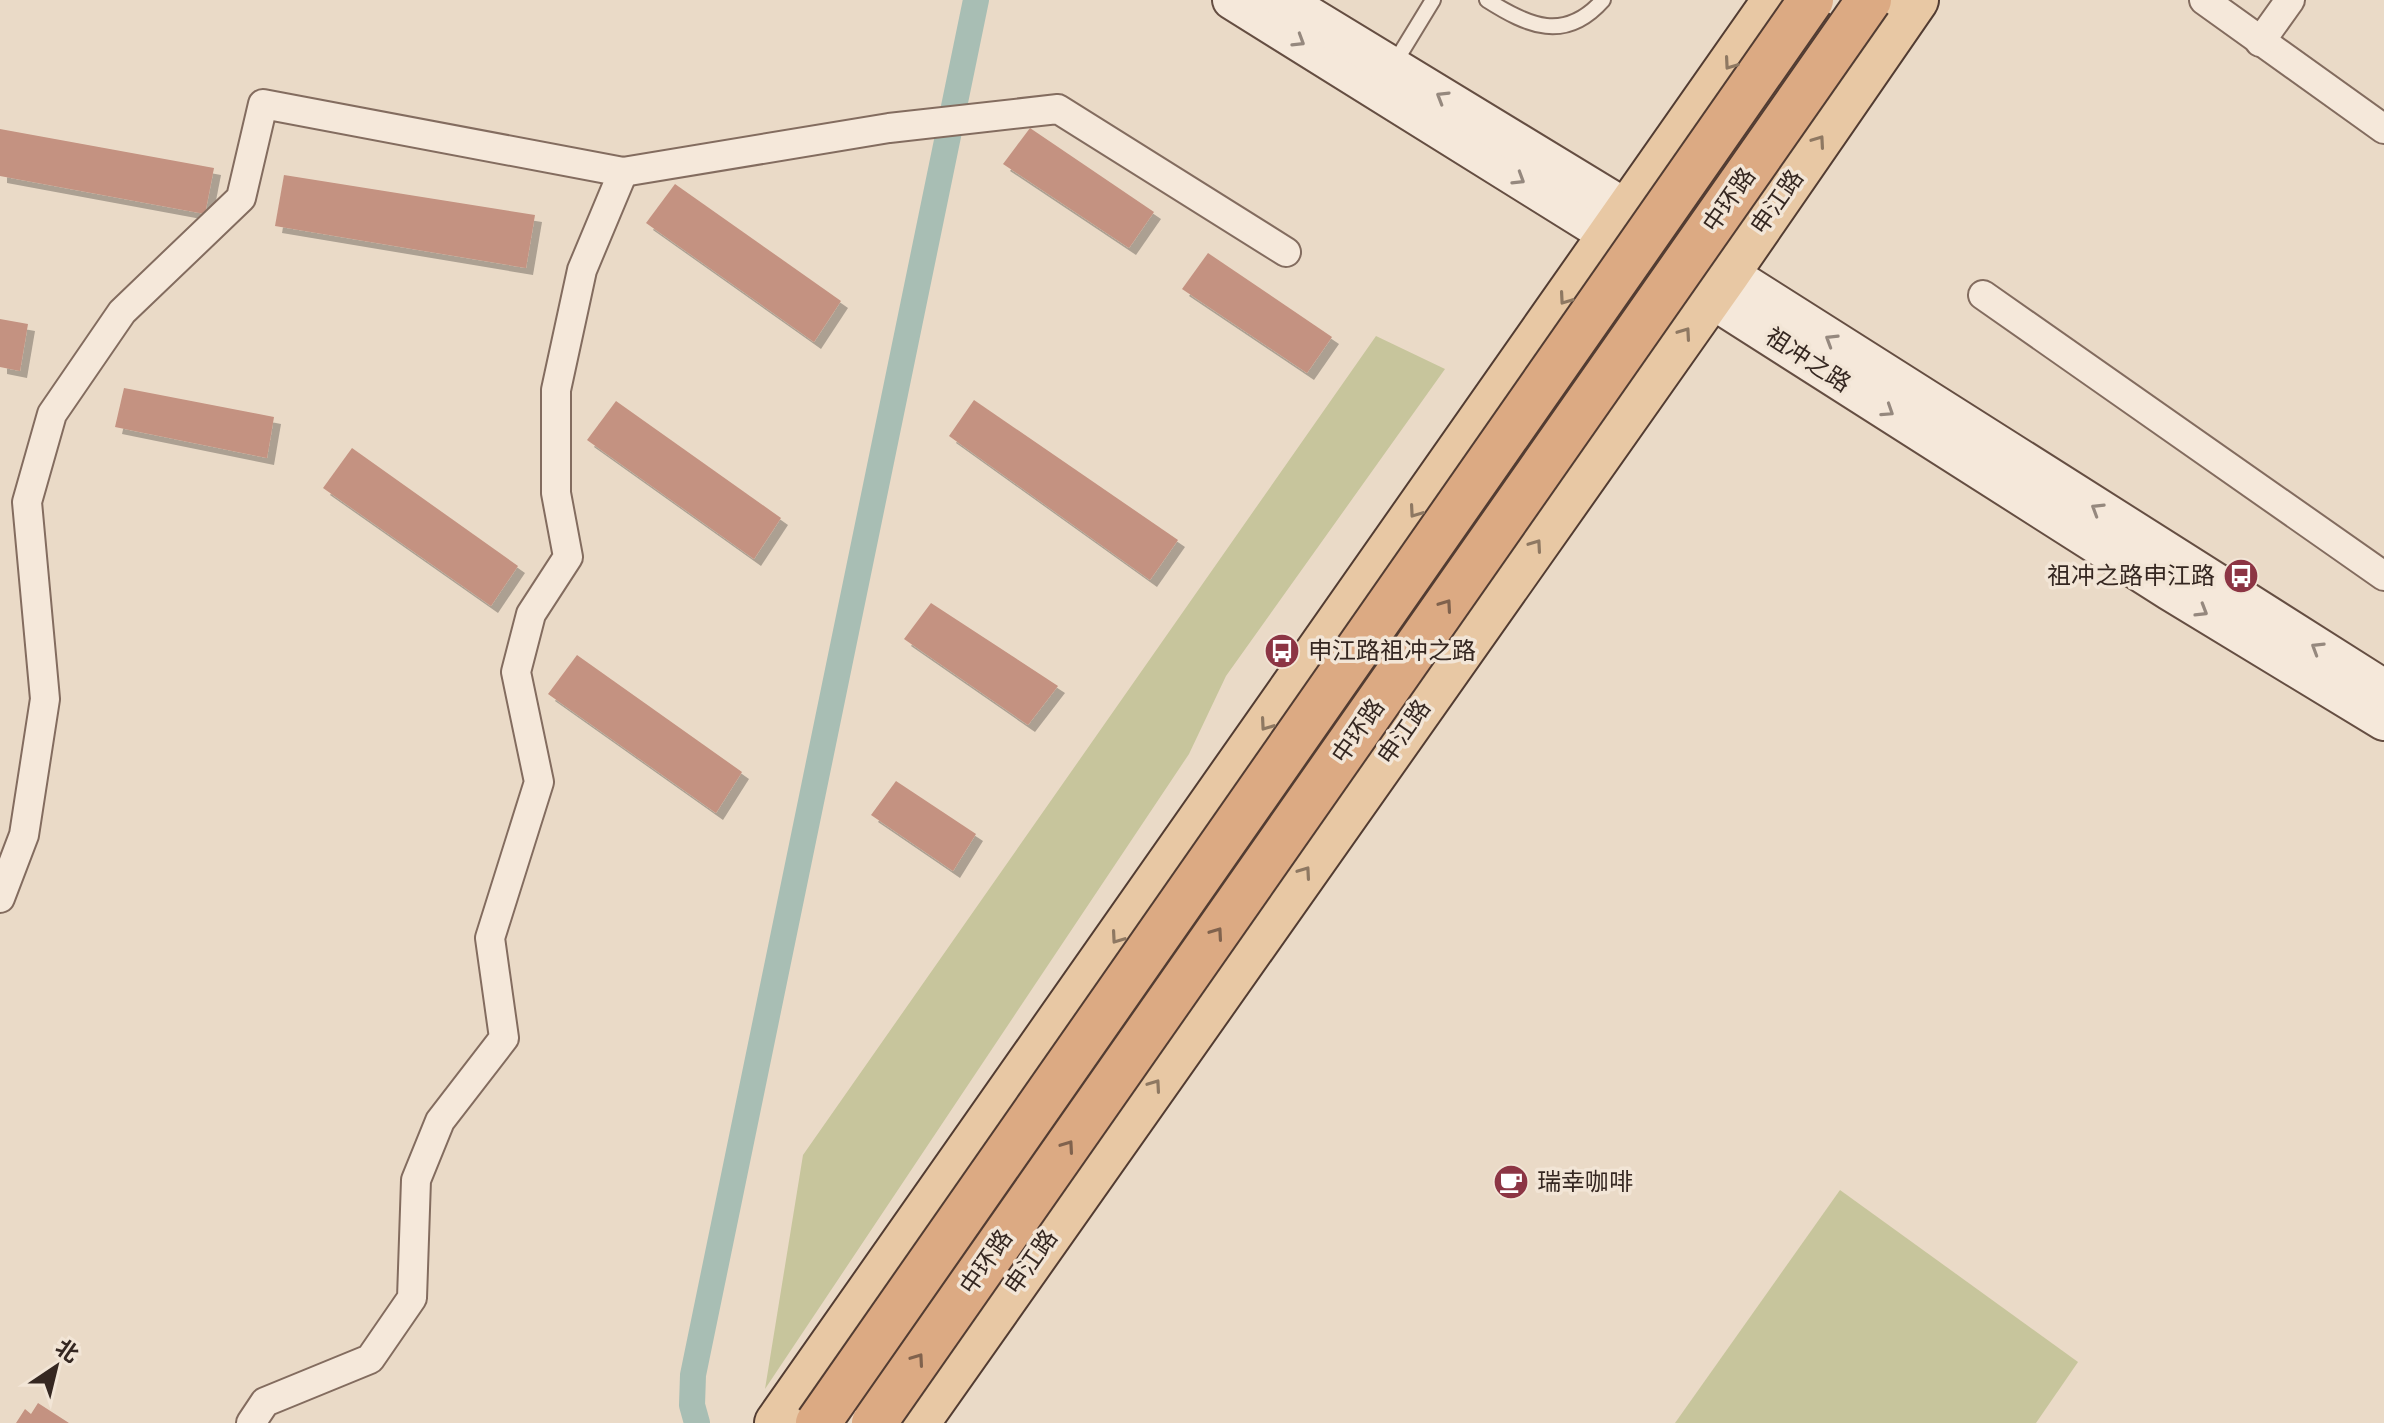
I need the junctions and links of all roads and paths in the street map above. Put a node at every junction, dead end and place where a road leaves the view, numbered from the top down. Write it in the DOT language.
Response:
graph roads {
  1 [pos="1232,0"];
  2 [pos="1283,0"];
  3 [pos="1433,0"];
  4 [pos="1487,0"];
  5 [pos="1603,0"];
  6 [pos="1775,0"];
  7 [pos="1811,0"];
  8 [pos="1869,0"];
  9 [pos="1916,0"];
  10 [pos="2204,0"];
  11 [pos="2290,0"];
  12 [pos="2260,42"];
  13 [pos="1392,67"];
  14 [pos="2384,129"];
  15 [pos="623,172"];
  16 [pos="1618,223"];
  17 [pos="1286,252"];
  18 [pos="1719,286"];
  19 [pos="1983,295"];
  20 [pos="2384,576"];
  21 [pos="2384,689"];
  22 [pos="2384,721"];
  23 [pos="0,898"];
  24 [pos="791,1422"];
  25 [pos="251,1423"];
  26 [pos="874,1423"];
  27 [pos="917,1423"];
  1 -- 16 [label="main road, 祖冲之路, one-way"];
  2 -- 13 [label="main road, 祖冲之路"];
  3 -- 13 [label="lane"];
  4 -- 5 [label="lane"];
  6 -- 16 [label="main road, one-way"];
  7 -- 24 [label="highway, 中环路, bridge"];
  26 -- 8 [label="highway, 中环路, one-way, bridge"];
  18 -- 9 [label="main road, 申江路, one-way"];
  10 -- 12 [label="street"];
  11 -- 12 [label="street"];
  12 -- 14 [label="street"];
  16 -- 13 [label="main road, 祖冲之路, one-way"];
  15 -- 17 [label="street"];
  15 -- 23 [label="street"];
  15 -- 25 [label="street"];
  16 -- 18 [label="main road, 祖冲之路"];
  16 -- 24 [label="main road, one-way"];
  21 -- 18 [label="main road, 祖冲之路, one-way"];
  18 -- 22 [label="main road, 祖冲之路, one-way"];
  27 -- 18 [label="main road, 申江路, one-way"];
  19 -- 20 [label="street"];
}
